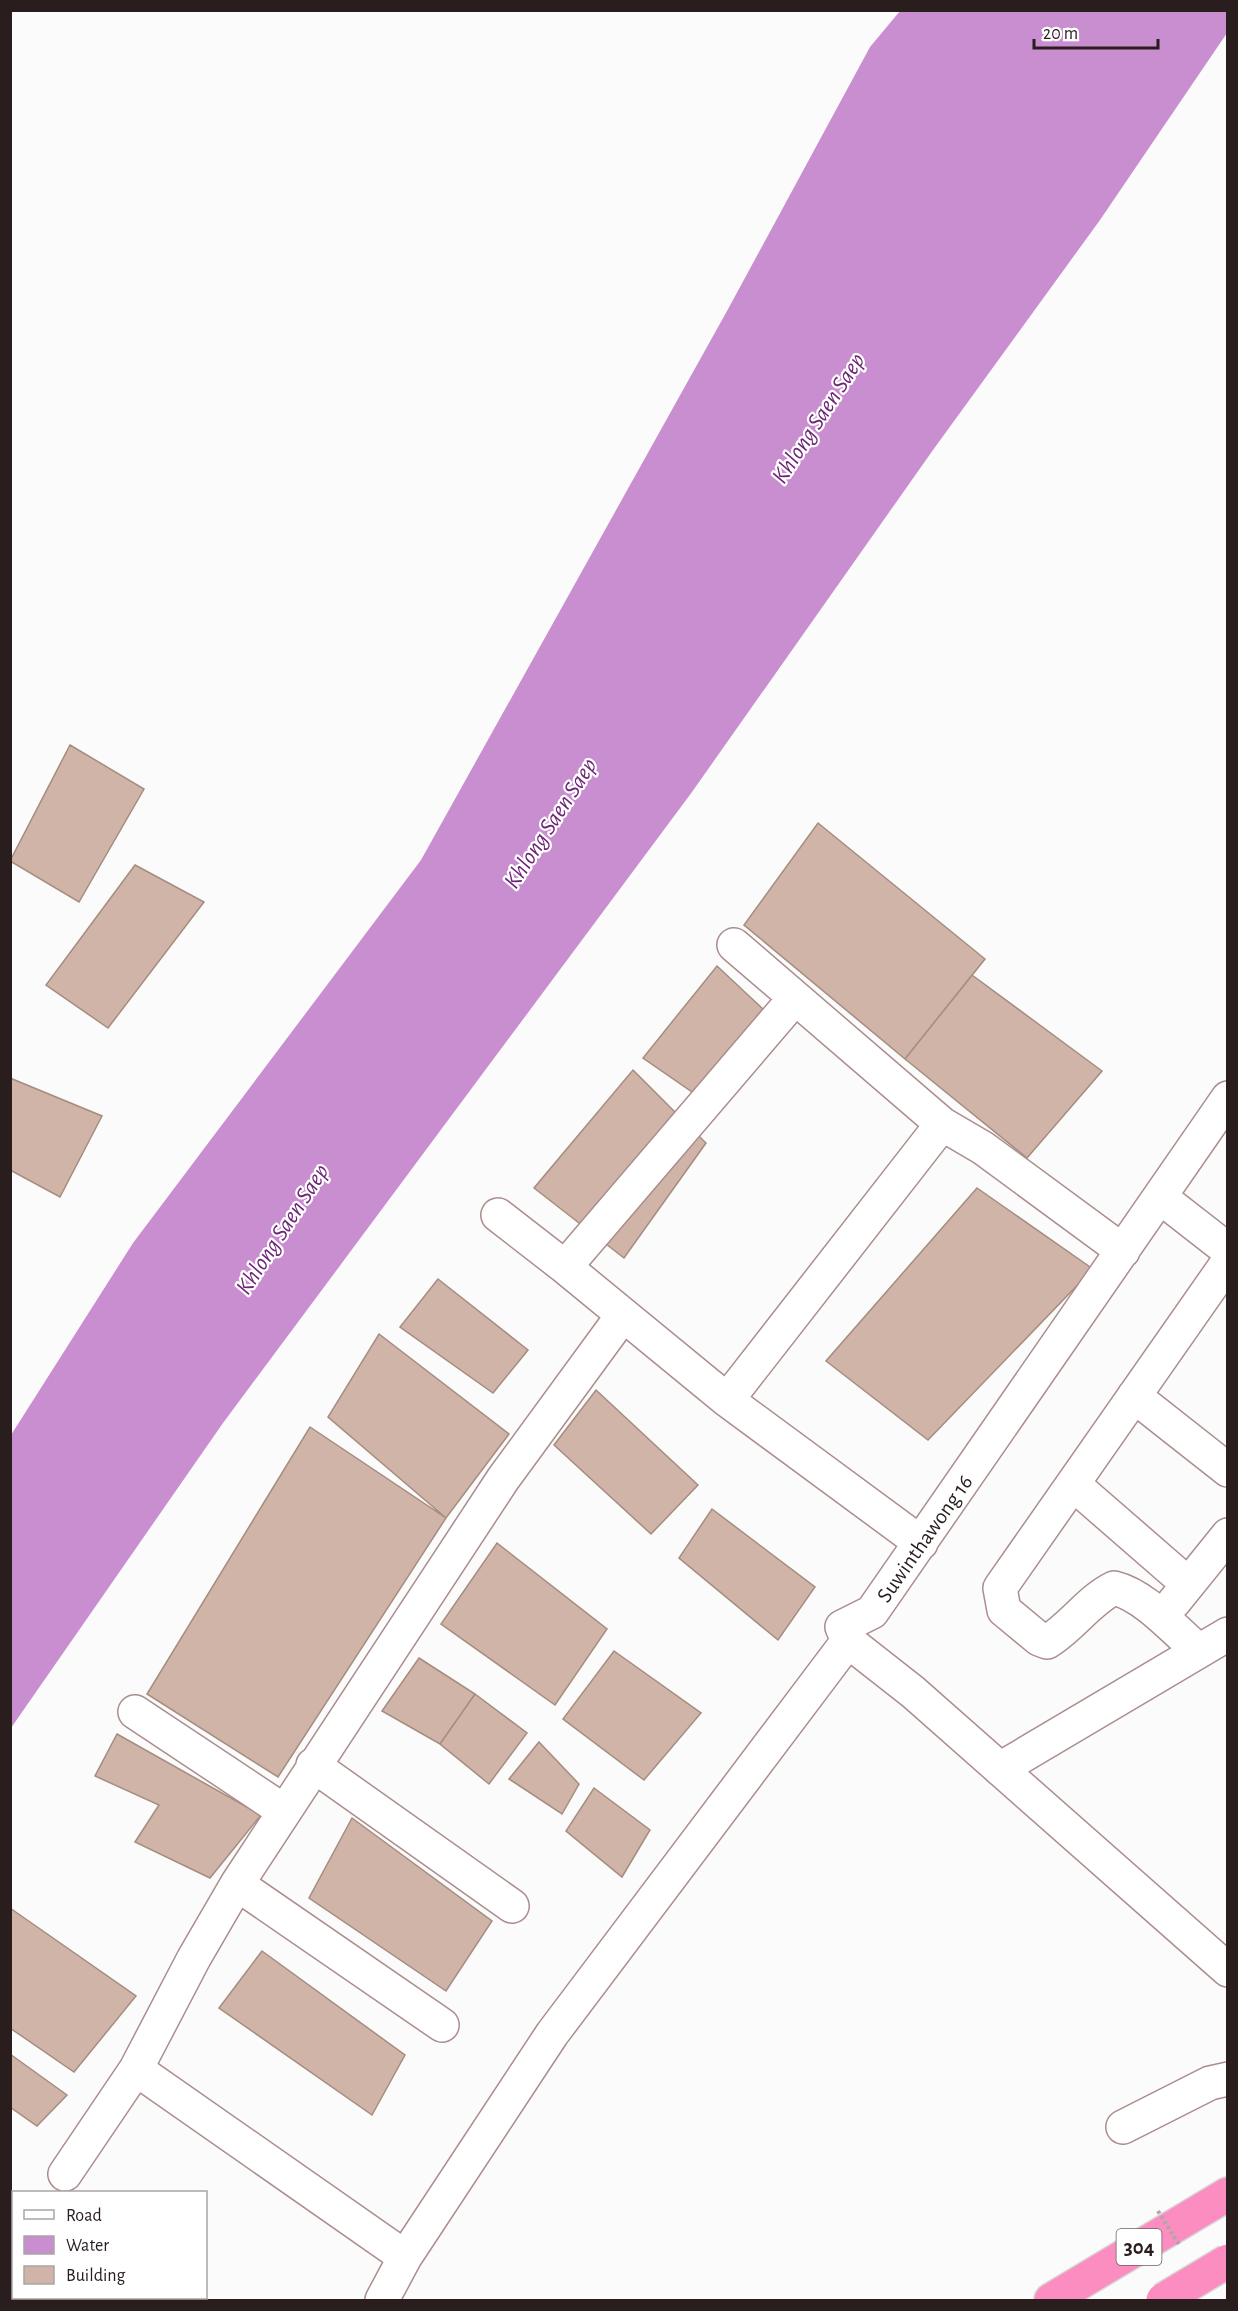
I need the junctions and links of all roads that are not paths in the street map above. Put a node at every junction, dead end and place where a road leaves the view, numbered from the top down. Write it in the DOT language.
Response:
graph roads {
  1 [pos="734,945"];
  2 [pos="795,998"];
  3 [pos="1227,1098"];
  4 [pos="942,1124"];
  5 [pos="1160,1197"];
  6 [pos="498,1215"];
  7 [pos="1227,1250"];
  8 [pos="1123,1251"];
  9 [pos="1227,1262"];
  10 [pos="565,1267"];
  11 [pos="623,1315"];
  12 [pos="1134,1396"];
  13 [pos="727,1400"];
  14 [pos="1227,1470"];
  15 [pos="1073,1484"];
  16 [pos="1227,1535"];
  17 [pos="921,1543"];
  18 [pos="1188,1584"];
  19 [pos="1161,1618"];
  20 [pos="1227,1634"];
  21 [pos="848,1641"];
  22 [pos="1199,1651"];
  23 [pos="135,1712"];
  24 [pos="313,1765"];
  25 [pos="1000,1769"];
  26 [pos="284,1811"];
  27 [pos="237,1884"];
  28 [pos="512,1906"];
  29 [pos="1227,1970"];
  30 [pos="442,2025"];
  31 [pos="136,2069"];
  32 [pos="1227,2079"];
  33 [pos="1124,2127"];
  34 [pos="65,2174"];
  35 [pos="1227,2193"];
  36 [pos="405,2257"];
  37 [pos="1227,2261"];
  38 [pos="382,2301"];
  39 [pos="1051,2301"];
  40 [pos="1163,2301"];
  1 -- 2 [label="street"];
  2 -- 4 [label="street"];
  2 -- 10 [label="street"];
  3 -- 5 [label="street, Suwinthawong 16"];
  4 -- 8 [label="street"];
  4 -- 13 [label="street"];
  5 -- 7 [label="street"];
  5 -- 8 [label="street, Suwinthawong 16"];
  6 -- 10 [label="street"];
  8 -- 17 [label="street, Suwinthawong 16"];
  9 -- 12 [label="street"];
  10 -- 11 [label="street"];
  11 -- 13 [label="street"];
  11 -- 24 [label="street"];
  12 -- 14 [label="street"];
  12 -- 15 [label="street"];
  13 -- 17 [label="street"];
  15 -- 18 [label="street"];
  15 -- 19 [label="street"];
  16 -- 18 [label="street"];
  17 -- 21 [label="street, Suwinthawong 16"];
  18 -- 19 [label="street"];
  19 -- 22 [label="street"];
  20 -- 22 [label="street"];
  21 -- 25 [label="street"];
  21 -- 36 [label="street"];
  22 -- 25 [label="street"];
  23 -- 26 [label="street"];
  24 -- 26 [label="street"];
  24 -- 28 [label="street"];
  25 -- 29 [label="street"];
  26 -- 27 [label="street"];
  27 -- 30 [label="street"];
  27 -- 31 [label="street"];
  31 -- 34 [label="street"];
  31 -- 36 [label="street"];
  32 -- 33 [label="street"];
  35 -- 39 [label="highway, 304"];
  36 -- 38 [label="street"];
  37 -- 40 [label="highway, 304, bridge"];
}
